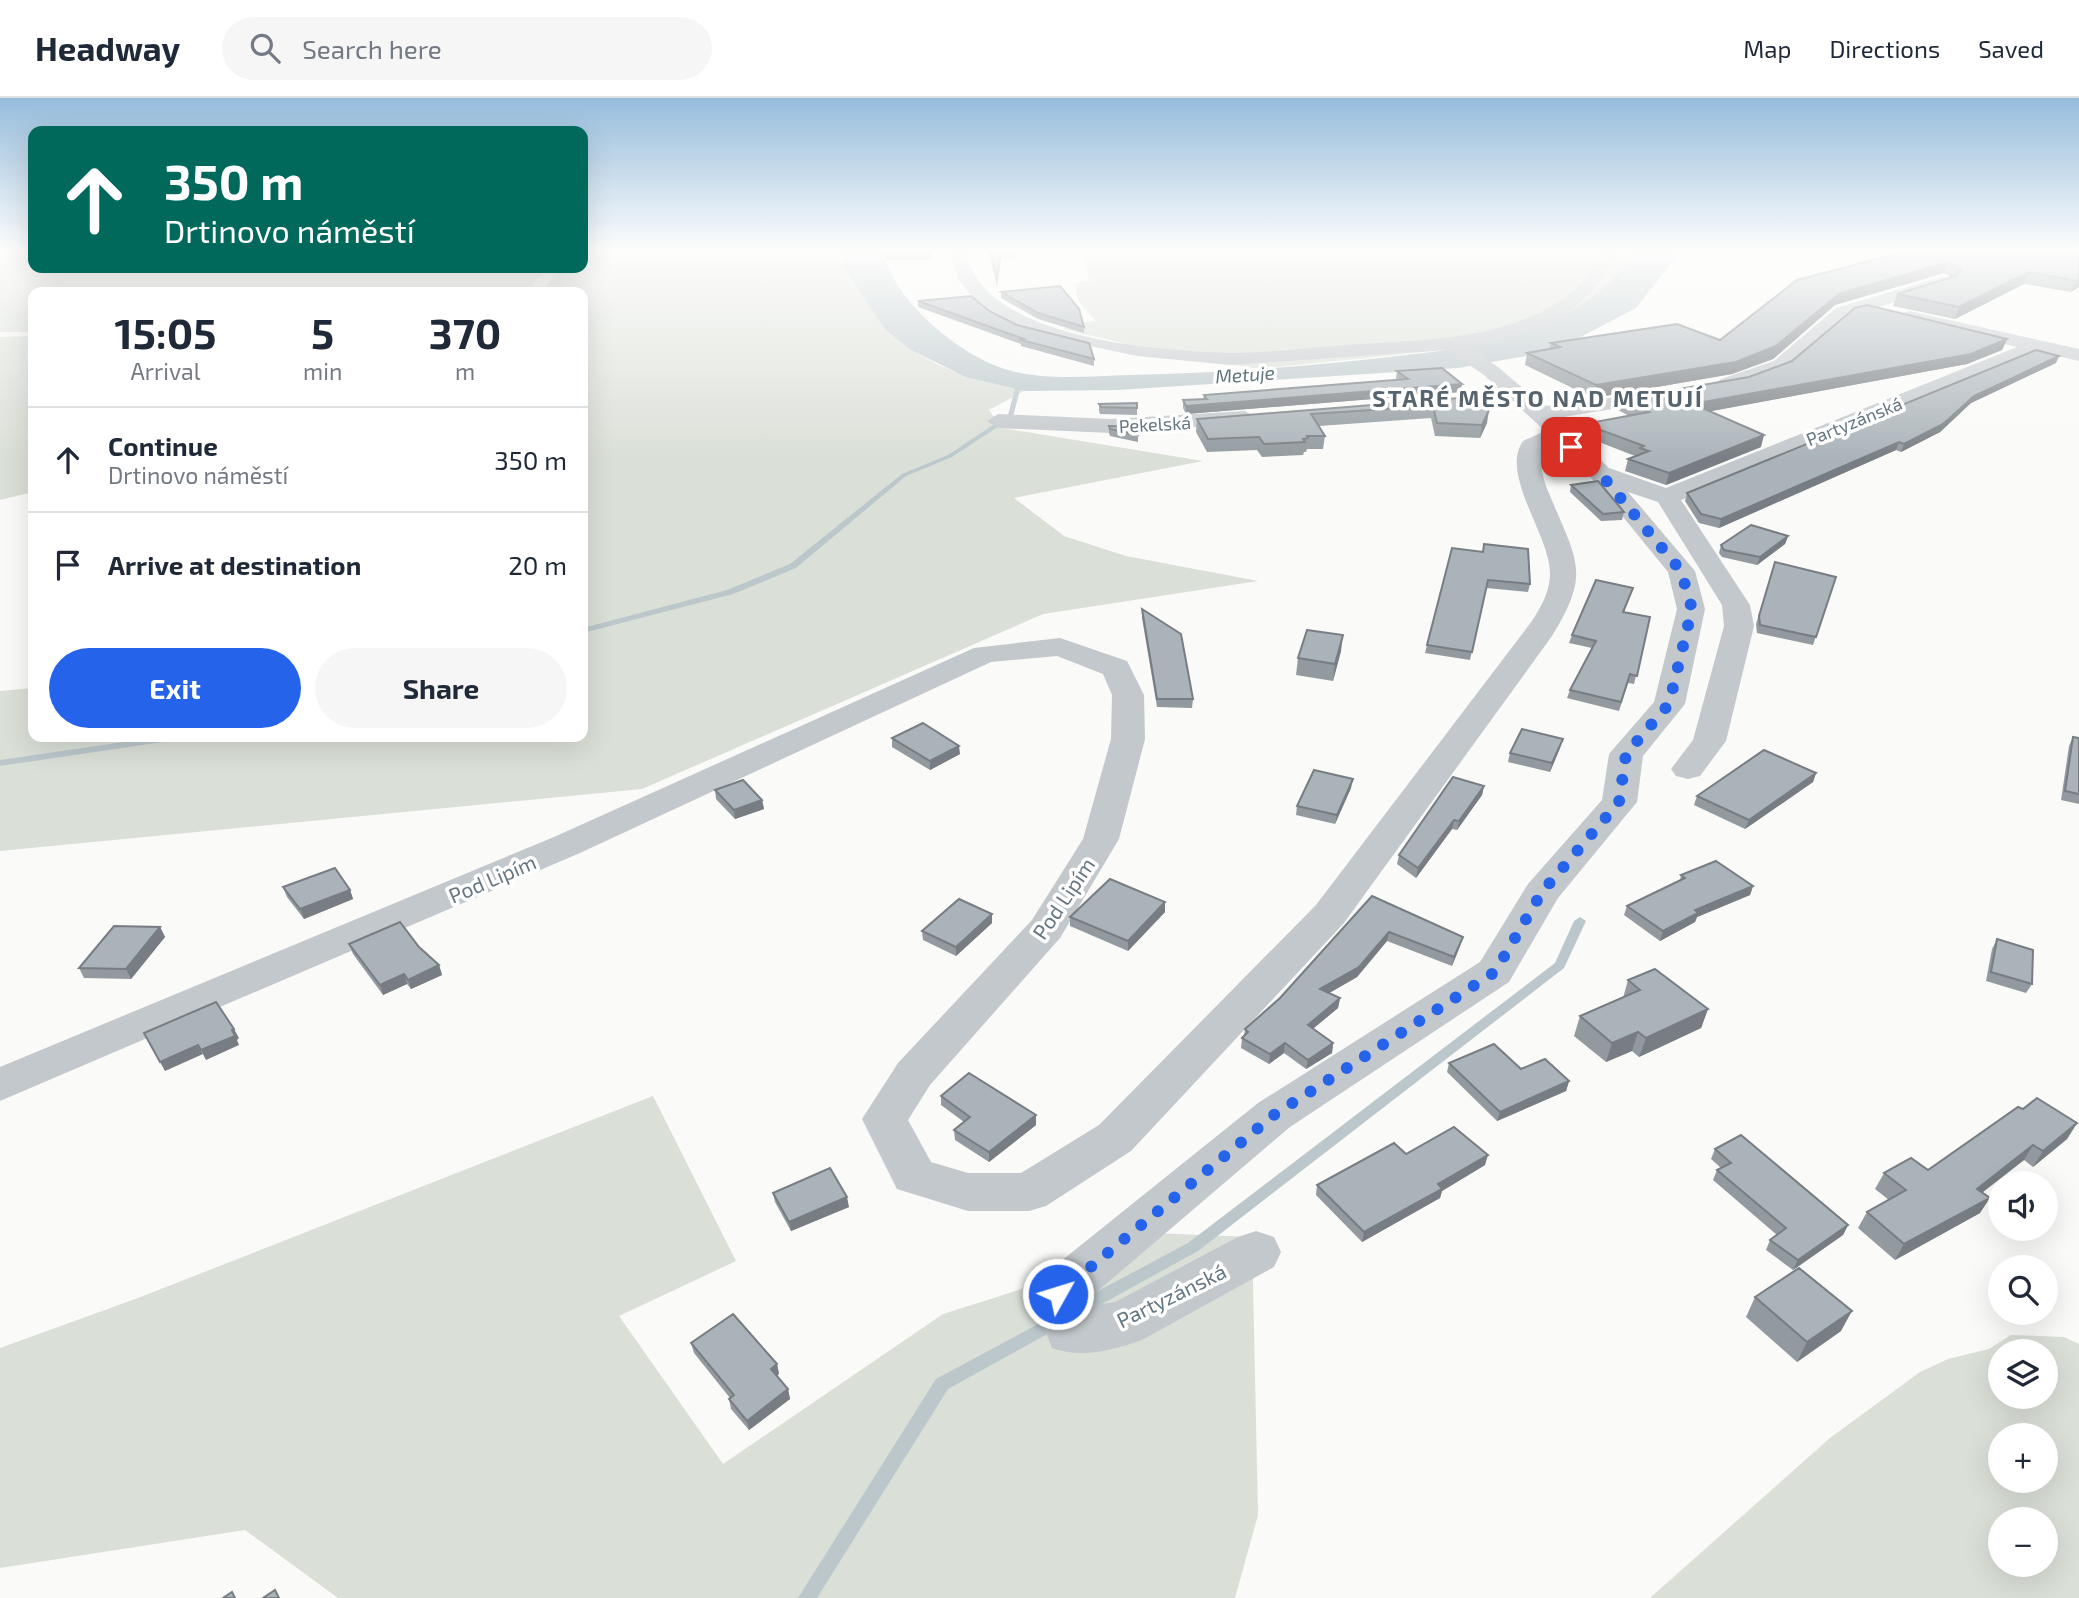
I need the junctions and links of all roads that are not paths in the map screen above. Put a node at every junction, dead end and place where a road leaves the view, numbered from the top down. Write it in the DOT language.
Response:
graph roads {
  1 [pos="1021,321"];
  2 [pos="1530,321"];
  3 [pos="1832,321"];
  4 [pos="1929,321"];
  5 [pos="1452,345"];
  6 [pos="2040,345"];
  7 [pos="2079,355"];
  8 [pos="1712,386"];
  9 [pos="1685,391"];
  10 [pos="1522,396"];
  11 [pos="1494,398"];
  12 [pos="1261,416"];
  13 [pos="998,421"];
  14 [pos="1548,423"];
  15 [pos="1599,472"];
  16 [pos="1667,497"];
  17 [pos="1688,769"];
  18 [pos="0,1085"];
  19 [pos="1256,1252"];
  1 -- 5 [label="street"];
  2 -- 5 [label="street"];
  3 -- 8 [label="street"];
  4 -- 6 [label="street"];
  5 -- 10 [label="street"];
  6 -- 7 [label="street"];
  6 -- 16 [label="street, Partyzánská"];
  9 -- 14 [label="street"];
  10 -- 11 [label="street"];
  10 -- 14 [label="street"];
  12 -- 13 [label="street, Pekelská"];
  14 -- 15 [label="street"];
  14 -- 18 [label="street, Pod Lipím"];
  15 -- 16 [label="street"];
  15 -- 19 [label="street, Partyzánská"];
  16 -- 17 [label="street"];
}
